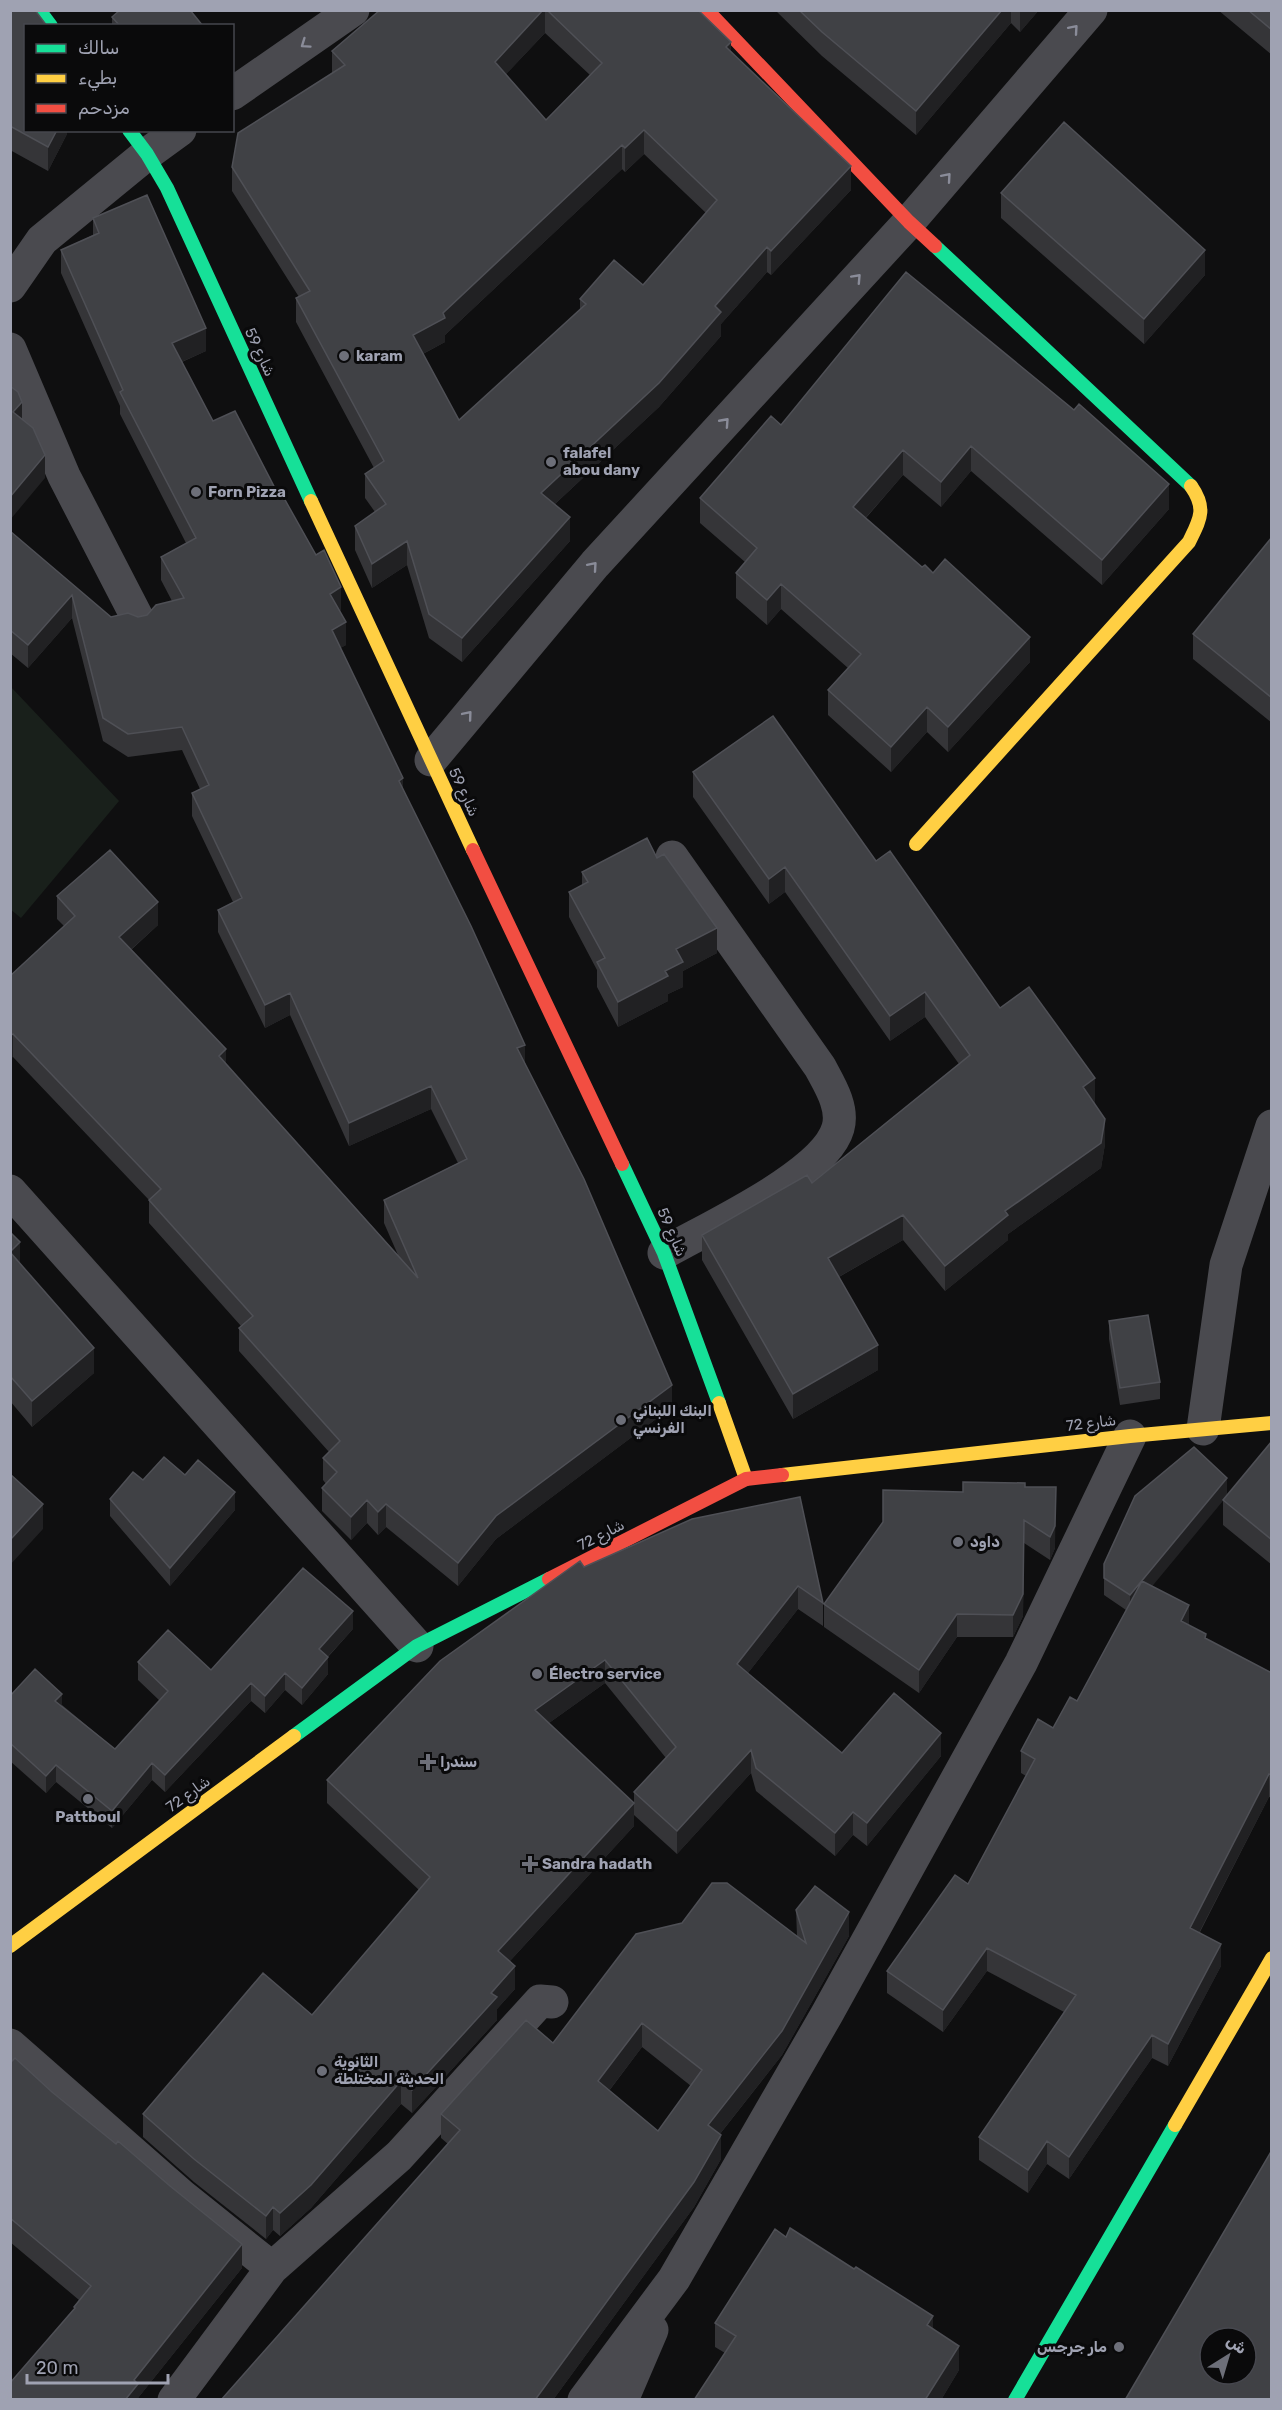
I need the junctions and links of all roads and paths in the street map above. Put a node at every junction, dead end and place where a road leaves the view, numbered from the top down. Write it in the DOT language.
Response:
graph roads {
  1 [pos="39,10"];
  2 [pos="353,10"];
  3 [pos="707,10"];
  4 [pos="1091,10"];
  5 [pos="50,24"];
  6 [pos="234,93"];
  7 [pos="173,132"];
  8 [pos="138,142"];
  9 [pos="909,222"];
  10 [pos="10,286"];
  11 [pos="10,349"];
  12 [pos="139,621"];
  13 [pos="431,760"];
  14 [pos="916,844"];
  15 [pos="672,857"];
  16 [pos="1272,1126"];
  17 [pos="10,1191"];
  18 [pos="664,1252"];
  19 [pos="1272,1423"];
  20 [pos="1203,1429"];
  21 [pos="1130,1436"];
  22 [pos="746,1479"];
  23 [pos="417,1646"];
  24 [pos="10,1946"];
  25 [pos="1272,1958"];
  26 [pos="552,2002"];
  27 [pos="10,2045"];
  28 [pos="272,2268"];
  29 [pos="674,2279"];
  30 [pos="174,2400"];
  31 [pos="584,2400"];
  32 [pos="622,2400"];
  33 [pos="1015,2400"];
  1 -- 5 [label="street"];
  2 -- 6 [label="street, one-way"];
  3 -- 9 [label="street"];
  9 -- 4 [label="street, one-way"];
  7 -- 8 [label="street"];
  8 -- 10 [label="street"];
  8 -- 13 [label="street, شارع 59"];
  13 -- 9 [label="street, one-way"];
  9 -- 14 [label="street"];
  11 -- 12 [label="street"];
  13 -- 18 [label="street, شارع 59"];
  15 -- 18 [label="street"];
  16 -- 20 [label="street"];
  17 -- 23 [label="street"];
  18 -- 22 [label="street, شارع 59"];
  19 -- 20 [label="street, شارع 72"];
  20 -- 21 [label="street, شارع 72"];
  21 -- 22 [label="street, شارع 72"];
  21 -- 29 [label="street"];
  22 -- 23 [label="street, شارع 72"];
  23 -- 24 [label="street, شارع 72"];
  25 -- 33 [label="street"];
  26 -- 28 [label="street"];
  27 -- 28 [label="street"];
  28 -- 30 [label="street"];
  29 -- 31 [label="street"];
  29 -- 32 [label="street"];
}
